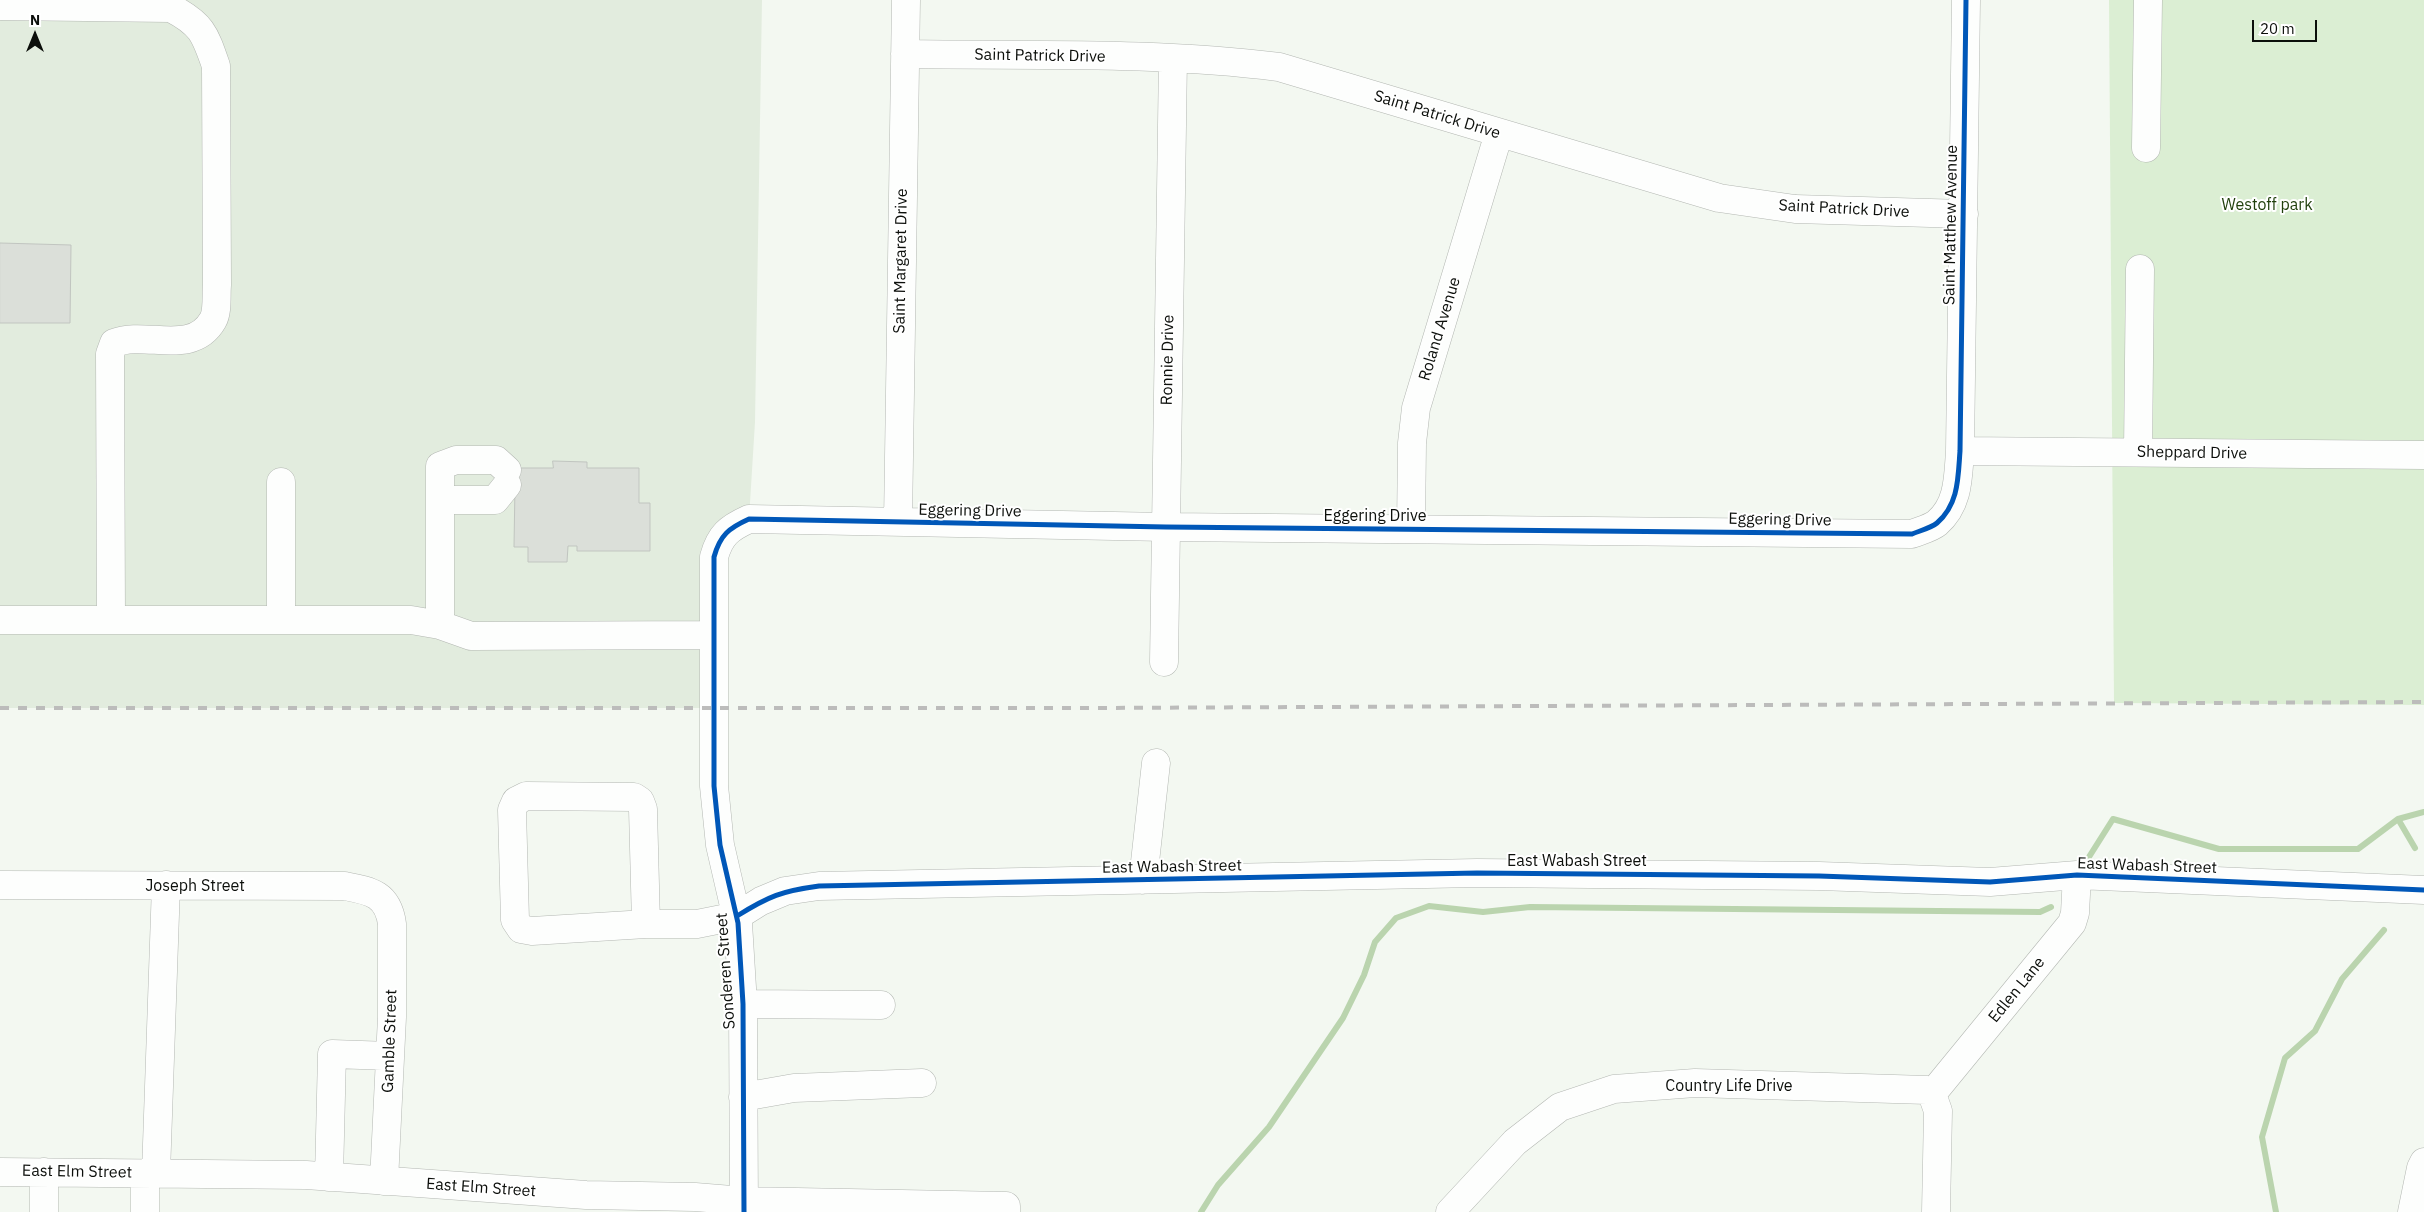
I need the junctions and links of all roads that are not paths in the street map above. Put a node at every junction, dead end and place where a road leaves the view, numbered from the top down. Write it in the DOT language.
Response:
graph roads {
  1 [pos="906,0"];
  2 [pos="1966,0"];
  3 [pos="2148,0"];
  4 [pos="0,6"];
  5 [pos="905,54"];
  6 [pos="1173,58"];
  7 [pos="1499,133"];
  8 [pos="2146,148"];
  9 [pos="1964,214"];
  10 [pos="2140,269"];
  11 [pos="1960,451"];
  12 [pos="2138,452"];
  13 [pos="2424,456"];
  14 [pos="281,482"];
  15 [pos="440,500"];
  16 [pos="898,522"];
  17 [pos="732,526"];
  18 [pos="1166,527"];
  19 [pos="1411,528"];
  20 [pos="0,620"];
  21 [pos="111,620"];
  22 [pos="281,620"];
  23 [pos="440,625"];
  24 [pos="713,635"];
  25 [pos="1164,662"];
  26 [pos="1156,762"];
  27 [pos="2077,875"];
  28 [pos="1143,880"];
  29 [pos="0,885"];
  30 [pos="166,885"];
  31 [pos="2424,890"];
  32 [pos="385,902"];
  33 [pos="737,916"];
  34 [pos="646,924"];
  35 [pos="743,1004"];
  36 [pos="881,1005"];
  37 [pos="390,1056"];
  38 [pos="922,1083"];
  39 [pos="1932,1094"];
  40 [pos="744,1097"];
  41 [pos="2424,1162"];
  42 [pos="0,1172"];
  43 [pos="44,1172"];
  44 [pos="151,1173"];
  45 [pos="329,1177"];
  46 [pos="384,1181"];
  47 [pos="744,1207"];
  48 [pos="1455,1210"];
  49 [pos="44,1212"];
  50 [pos="145,1212"];
  51 [pos="1006,1212"];
  52 [pos="1936,1212"];
  53 [pos="2412,1212"];
  1 -- 5 [label="street, Saint Margaret Drive"];
  2 -- 9 [label="street, Saint Matthew Avenue"];
  3 -- 8 [label="street"];
  4 -- 21 [label="street"];
  5 -- 6 [label="street, Saint Patrick Drive"];
  5 -- 16 [label="street, Saint Margaret Drive"];
  6 -- 7 [label="street, Saint Patrick Drive"];
  6 -- 18 [label="street, Ronnie Drive"];
  7 -- 9 [label="street, Saint Patrick Drive"];
  7 -- 19 [label="street, Roland Avenue"];
  9 -- 11 [label="street, Saint Matthew Avenue"];
  10 -- 12 [label="street"];
  11 -- 12 [label="street, Sheppard Drive"];
  11 -- 19 [label="street, Eggering Drive"];
  12 -- 13 [label="street, Sheppard Drive"];
  14 -- 22 [label="street"];
  15 -- 15 [label="street"];
  15 -- 23 [label="street"];
  16 -- 17 [label="street, Eggering Drive"];
  16 -- 18 [label="street, Eggering Drive"];
  17 -- 24 [label="street, Sonderen Street"];
  18 -- 19 [label="street, Eggering Drive"];
  18 -- 25 [label="street, Ronnie Drive"];
  20 -- 21 [label="street"];
  21 -- 22 [label="street"];
  22 -- 23 [label="street"];
  23 -- 24 [label="street"];
  24 -- 33 [label="street, Sonderen Street"];
  26 -- 28 [label="street"];
  27 -- 28 [label="street, East Wabash Street"];
  27 -- 31 [label="street, East Wabash Street"];
  27 -- 39 [label="street, Edlen Lane"];
  28 -- 33 [label="street, East Wabash Street"];
  29 -- 30 [label="street, Joseph Street"];
  30 -- 32 [label="street, Joseph Street"];
  30 -- 44 [label="street"];
  32 -- 37 [label="street, Gamble Street"];
  33 -- 34 [label="street"];
  33 -- 35 [label="street, Sonderen Street"];
  34 -- 34 [label="street"];
  35 -- 36 [label="street"];
  35 -- 40 [label="street, Sonderen Street"];
  37 -- 45 [label="street"];
  37 -- 46 [label="street, Gamble Street"];
  38 -- 40 [label="street"];
  39 -- 48 [label="street, Country Life Drive"];
  39 -- 52 [label="street"];
  40 -- 47 [label="street, Sonderen Street"];
  41 -- 53 [label="street"];
  42 -- 43 [label="street, East Elm Street"];
  43 -- 44 [label="street, East Elm Street"];
  43 -- 49 [label="street"];
  44 -- 45 [label="street, East Elm Street"];
  44 -- 50 [label="street"];
  45 -- 46 [label="street, East Elm Street"];
  46 -- 47 [label="street, East Elm Street"];
  47 -- 51 [label="street, East Elm Street"];
}
